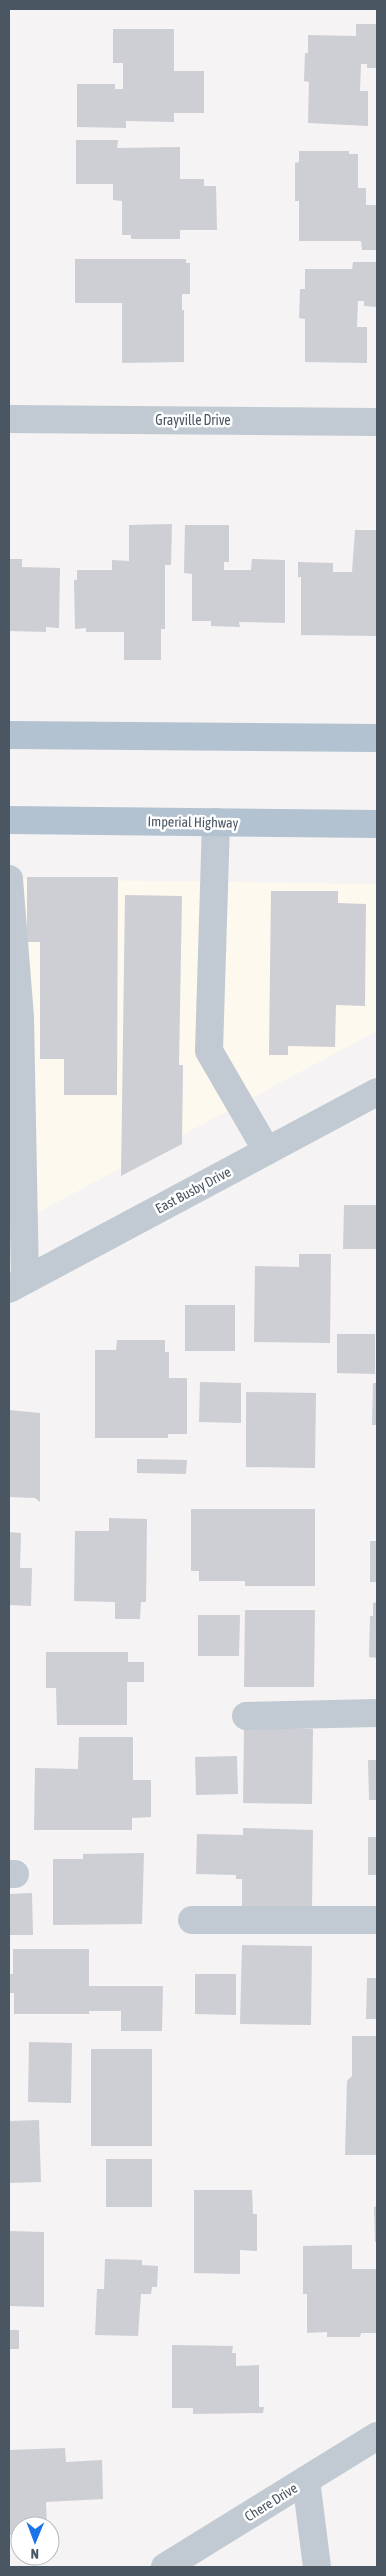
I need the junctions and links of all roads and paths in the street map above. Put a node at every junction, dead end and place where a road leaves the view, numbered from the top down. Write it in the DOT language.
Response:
graph roads {
  1 [pos="9,419"];
  2 [pos="377,422"];
  3 [pos="9,735"];
  4 [pos="377,738"];
  5 [pos="9,820"];
  6 [pos="216,822"];
  7 [pos="377,824"];
  8 [pos="9,880"];
  9 [pos="377,1092"];
  10 [pos="267,1151"];
  11 [pos="17,1285"];
  12 [pos="377,1713"];
  13 [pos="246,1716"];
  14 [pos="192,1920"];
  15 [pos="377,1920"];
  16 [pos="377,2436"];
  17 [pos="306,2480"];
  18 [pos="165,2567"];
  19 [pos="317,2567"];
  1 -- 2 [label="street, Grayville Drive"];
  3 -- 4 [label="main road"];
  5 -- 6 [label="main road, Imperial Highway"];
  6 -- 7 [label="main road, Imperial Highway"];
  6 -- 10 [label="street"];
  8 -- 11 [label="street"];
  9 -- 10 [label="street, East Busby Drive"];
  10 -- 11 [label="street, East Busby Drive"];
  12 -- 13 [label="street"];
  14 -- 15 [label="street"];
  16 -- 17 [label="street, Chere Drive"];
  17 -- 18 [label="street, Chere Drive"];
  17 -- 19 [label="street"];
}
